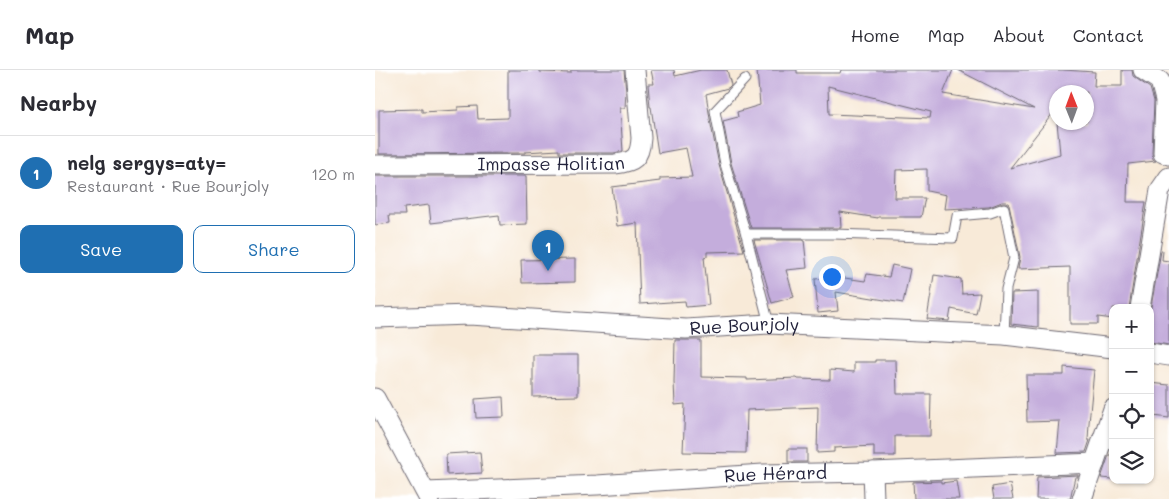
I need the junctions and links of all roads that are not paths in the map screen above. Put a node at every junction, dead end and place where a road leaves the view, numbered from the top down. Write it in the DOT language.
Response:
graph roads {
  1 [pos="635,70"];
  2 [pos="1143,70"];
  3 [pos="745,79"];
  4 [pos="1169,155"];
  5 [pos="375,165"];
  6 [pos="1169,176"];
  7 [pos="746,234"];
  8 [pos="1141,304"];
  9 [pos="375,318"];
  10 [pos="769,324"];
  11 [pos="1004,335"];
  12 [pos="1109,348"];
  13 [pos="1154,354"];
  14 [pos="1169,356"];
  15 [pos="375,398"];
  16 [pos="1109,422"];
  17 [pos="1095,463"];
  18 [pos="873,472"];
  19 [pos="427,496"];
  20 [pos="874,499"];
  21 [pos="1082,499"];
  1 -- 5 [label="street, Impasse Holitian"];
  2 -- 4 [label="street"];
  3 -- 7 [label="lane"];
  6 -- 8 [label="street"];
  7 -- 10 [label="lane"];
  7 -- 11 [label="lane"];
  9 -- 10 [label="street, Rue Bourjoly"];
  10 -- 11 [label="street, Rue Bourjoly"];
  11 -- 12 [label="street, Rue Bourjoly"];
  13 -- 14 [label="street"];
  15 -- 19 [label="street"];
  16 -- 17 [label="street"];
  17 -- 18 [label="street, Rue Hérard"];
  17 -- 21 [label="street"];
  18 -- 19 [label="street, Rue Hérard"];
  18 -- 20 [label="street"];
}
